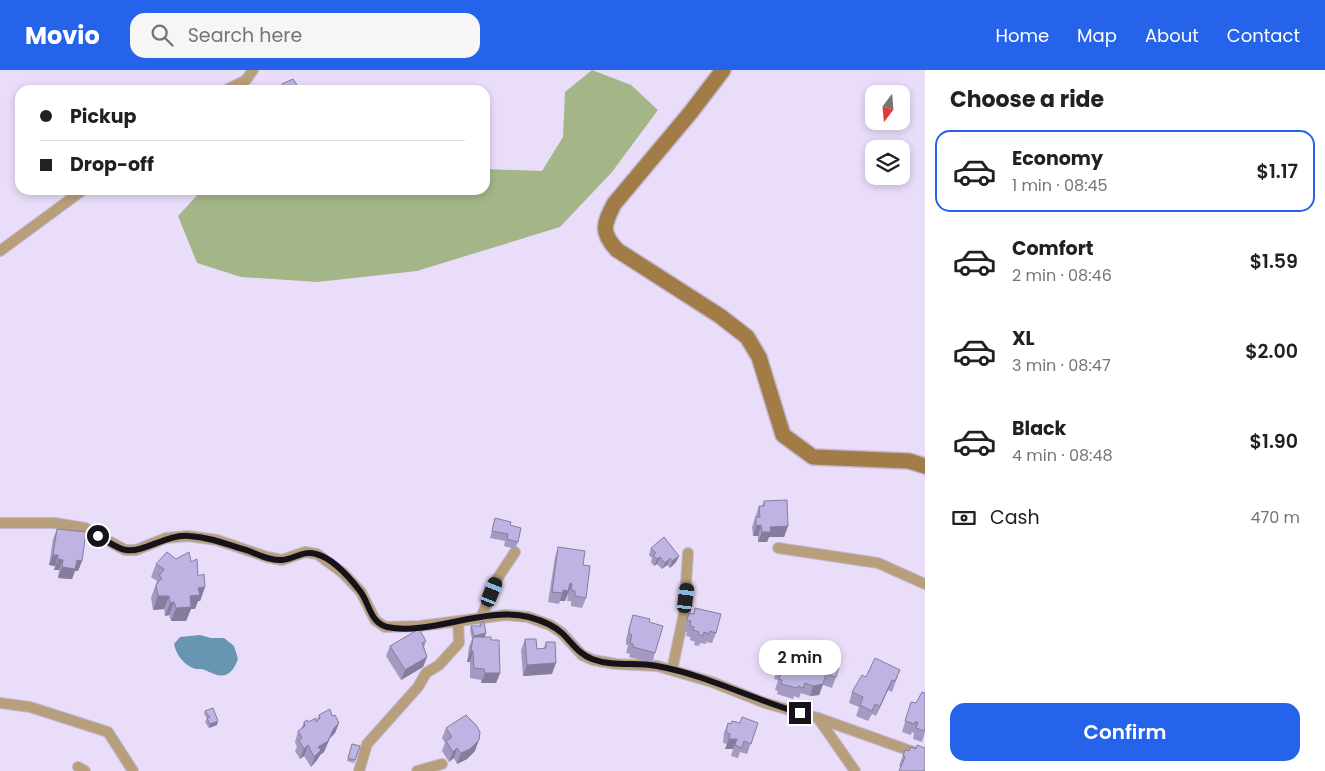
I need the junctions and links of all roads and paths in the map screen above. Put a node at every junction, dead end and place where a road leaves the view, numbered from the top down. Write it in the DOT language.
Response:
graph roads {
  1 [pos="253,70"];
  2 [pos="723,70"];
  3 [pos="236,85"];
  4 [pos="76,195"];
  5 [pos="0,252"];
  6 [pos="925,466"];
  7 [pos="0,523"];
  8 [pos="778,548"];
  9 [pos="515,552"];
  10 [pos="688,553"];
  11 [pos="925,584"];
  12 [pos="481,618"];
  13 [pos="458,621"];
  14 [pos="672,670"];
  15 [pos="0,703"];
  16 [pos="818,718"];
  17 [pos="925,756"];
  18 [pos="442,764"];
  19 [pos="133,771"];
  20 [pos="359,771"];
  21 [pos="417,771"];
  22 [pos="855,771"];
  1 -- 3 [label="street"];
  2 -- 6 [label="main road"];
  4 -- 5 [label="street"];
  7 -- 13 [label="street"];
  8 -- 11 [label="street"];
  9 -- 12 [label="street"];
  10 -- 14 [label="street"];
  12 -- 13 [label="street"];
  12 -- 14 [label="street"];
  13 -- 20 [label="street"];
  14 -- 16 [label="street"];
  15 -- 19 [label="street"];
  16 -- 17 [label="street"];
  16 -- 22 [label="street"];
  18 -- 21 [label="street"];
}
